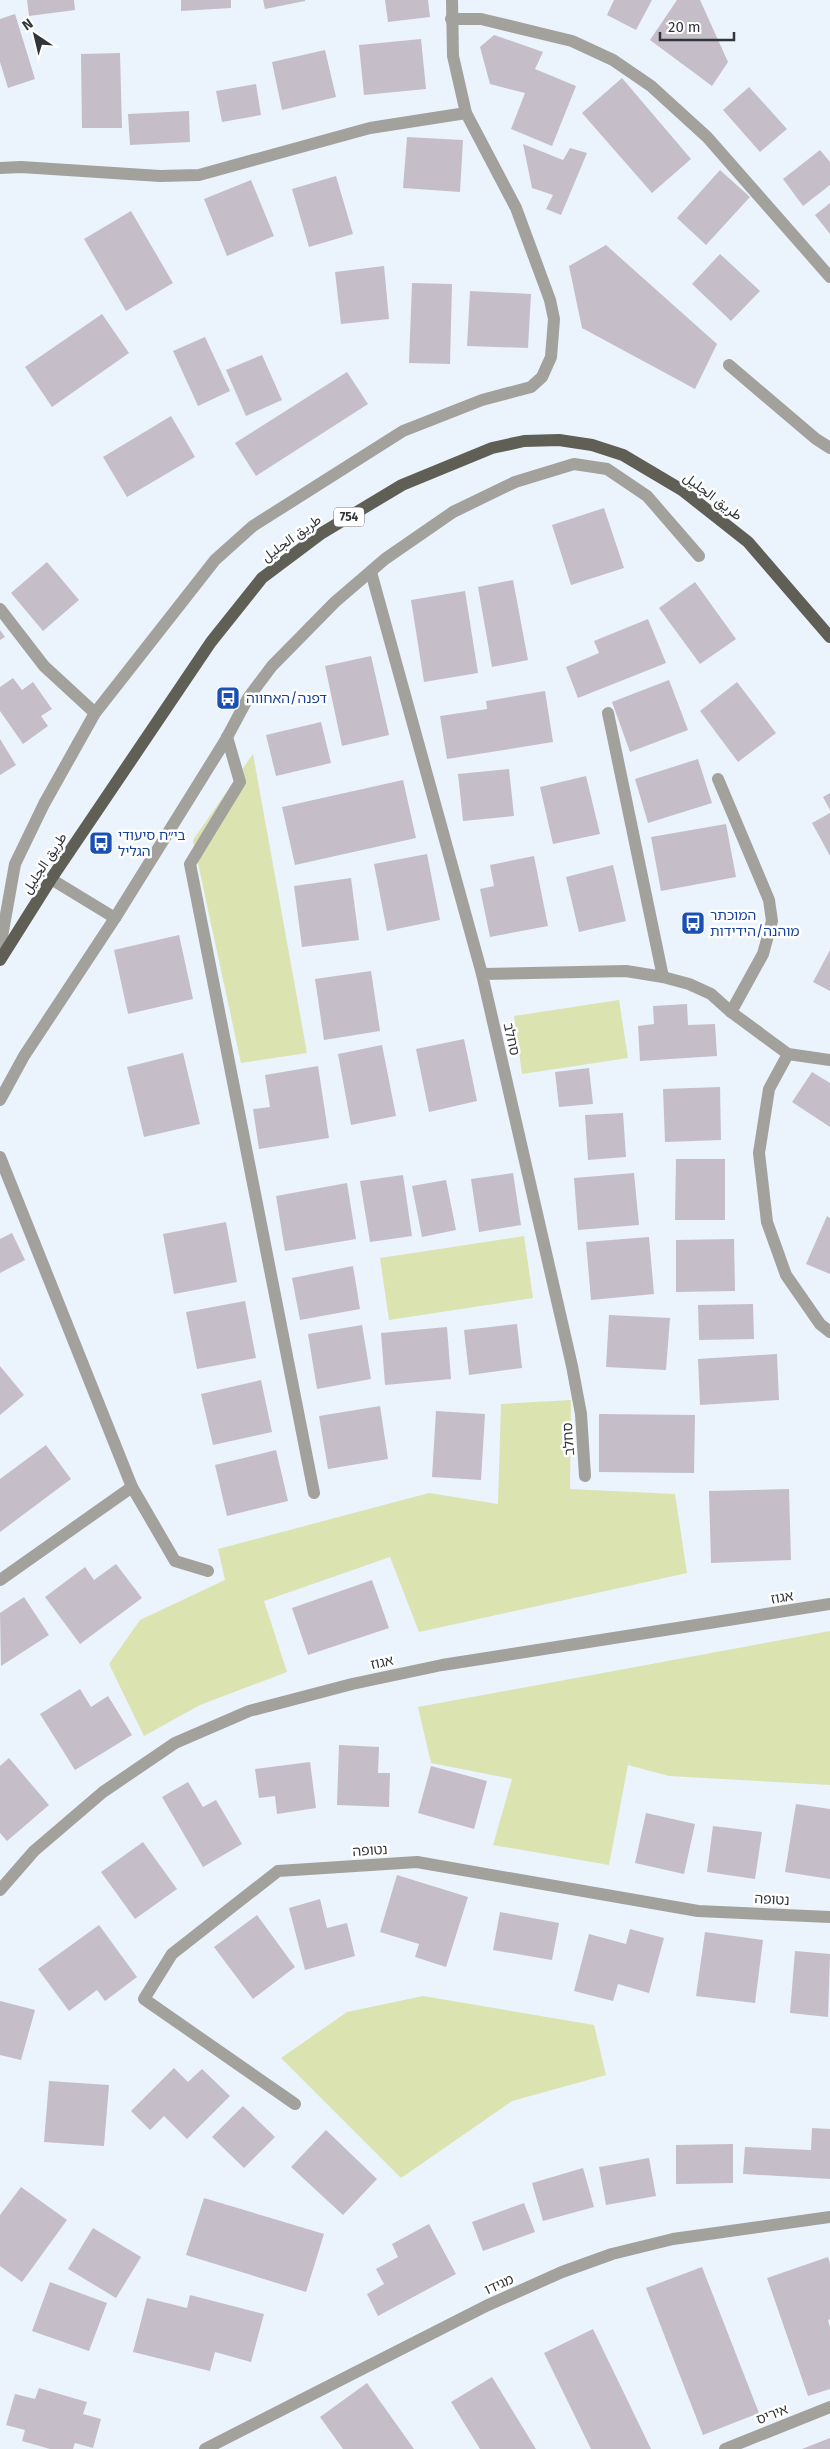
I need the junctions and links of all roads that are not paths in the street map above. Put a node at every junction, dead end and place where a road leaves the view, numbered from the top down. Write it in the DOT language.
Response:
graph roads {
  1 [pos="452,0"];
  2 [pos="451,19"];
  3 [pos="466,113"];
  4 [pos="0,168"];
  5 [pos="830,276"];
  6 [pos="729,365"];
  7 [pos="830,448"];
  8 [pos="698,556"];
  9 [pos="371,572"];
  10 [pos="0,609"];
  11 [pos="830,636"];
  12 [pos="95,713"];
  13 [pos="608,714"];
  14 [pos="227,737"];
  15 [pos="718,779"];
  16 [pos="51,879"];
  17 [pos="115,918"];
  18 [pos="0,948"];
  19 [pos="0,960"];
  20 [pos="482,974"];
  21 [pos="662,977"];
  22 [pos="731,1012"];
  23 [pos="788,1054"];
  24 [pos="830,1060"];
  25 [pos="0,1100"];
  26 [pos="0,1157"];
  27 [pos="830,1332"];
  28 [pos="585,1476"];
  29 [pos="132,1487"];
  30 [pos="314,1493"];
  31 [pos="208,1571"];
  32 [pos="0,1580"];
  33 [pos="830,1604"];
  34 [pos="0,1890"];
  35 [pos="830,1917"];
  36 [pos="295,2104"];
  37 [pos="830,2216"];
  38 [pos="830,2408"];
  39 [pos="205,2449"];
  40 [pos="725,2449"];
  1 -- 2 [label="street"];
  2 -- 3 [label="street"];
  2 -- 5 [label="street"];
  3 -- 4 [label="street"];
  3 -- 12 [label="street"];
  6 -- 7 [label="street"];
  8 -- 9 [label="street"];
  9 -- 14 [label="street"];
  9 -- 20 [label="street, סחלב"];
  10 -- 12 [label="street"];
  11 -- 16 [label="main road, طريق الجليل / 754"];
  12 -- 18 [label="street"];
  13 -- 21 [label="street"];
  14 -- 17 [label="street"];
  14 -- 30 [label="street"];
  15 -- 22 [label="street"];
  16 -- 17 [label="street"];
  16 -- 19 [label="main road, طريق الجليل / 754"];
  17 -- 25 [label="street"];
  20 -- 21 [label="street"];
  20 -- 28 [label="street, סחלב"];
  21 -- 22 [label="street"];
  22 -- 23 [label="street"];
  23 -- 24 [label="street"];
  23 -- 27 [label="street"];
  26 -- 29 [label="street"];
  29 -- 31 [label="street"];
  29 -- 32 [label="street"];
  33 -- 34 [label="street, אגוז"];
  35 -- 36 [label="street, נטופה"];
  37 -- 39 [label="street, מגידו"];
  38 -- 40 [label="street, איריס"];
}
